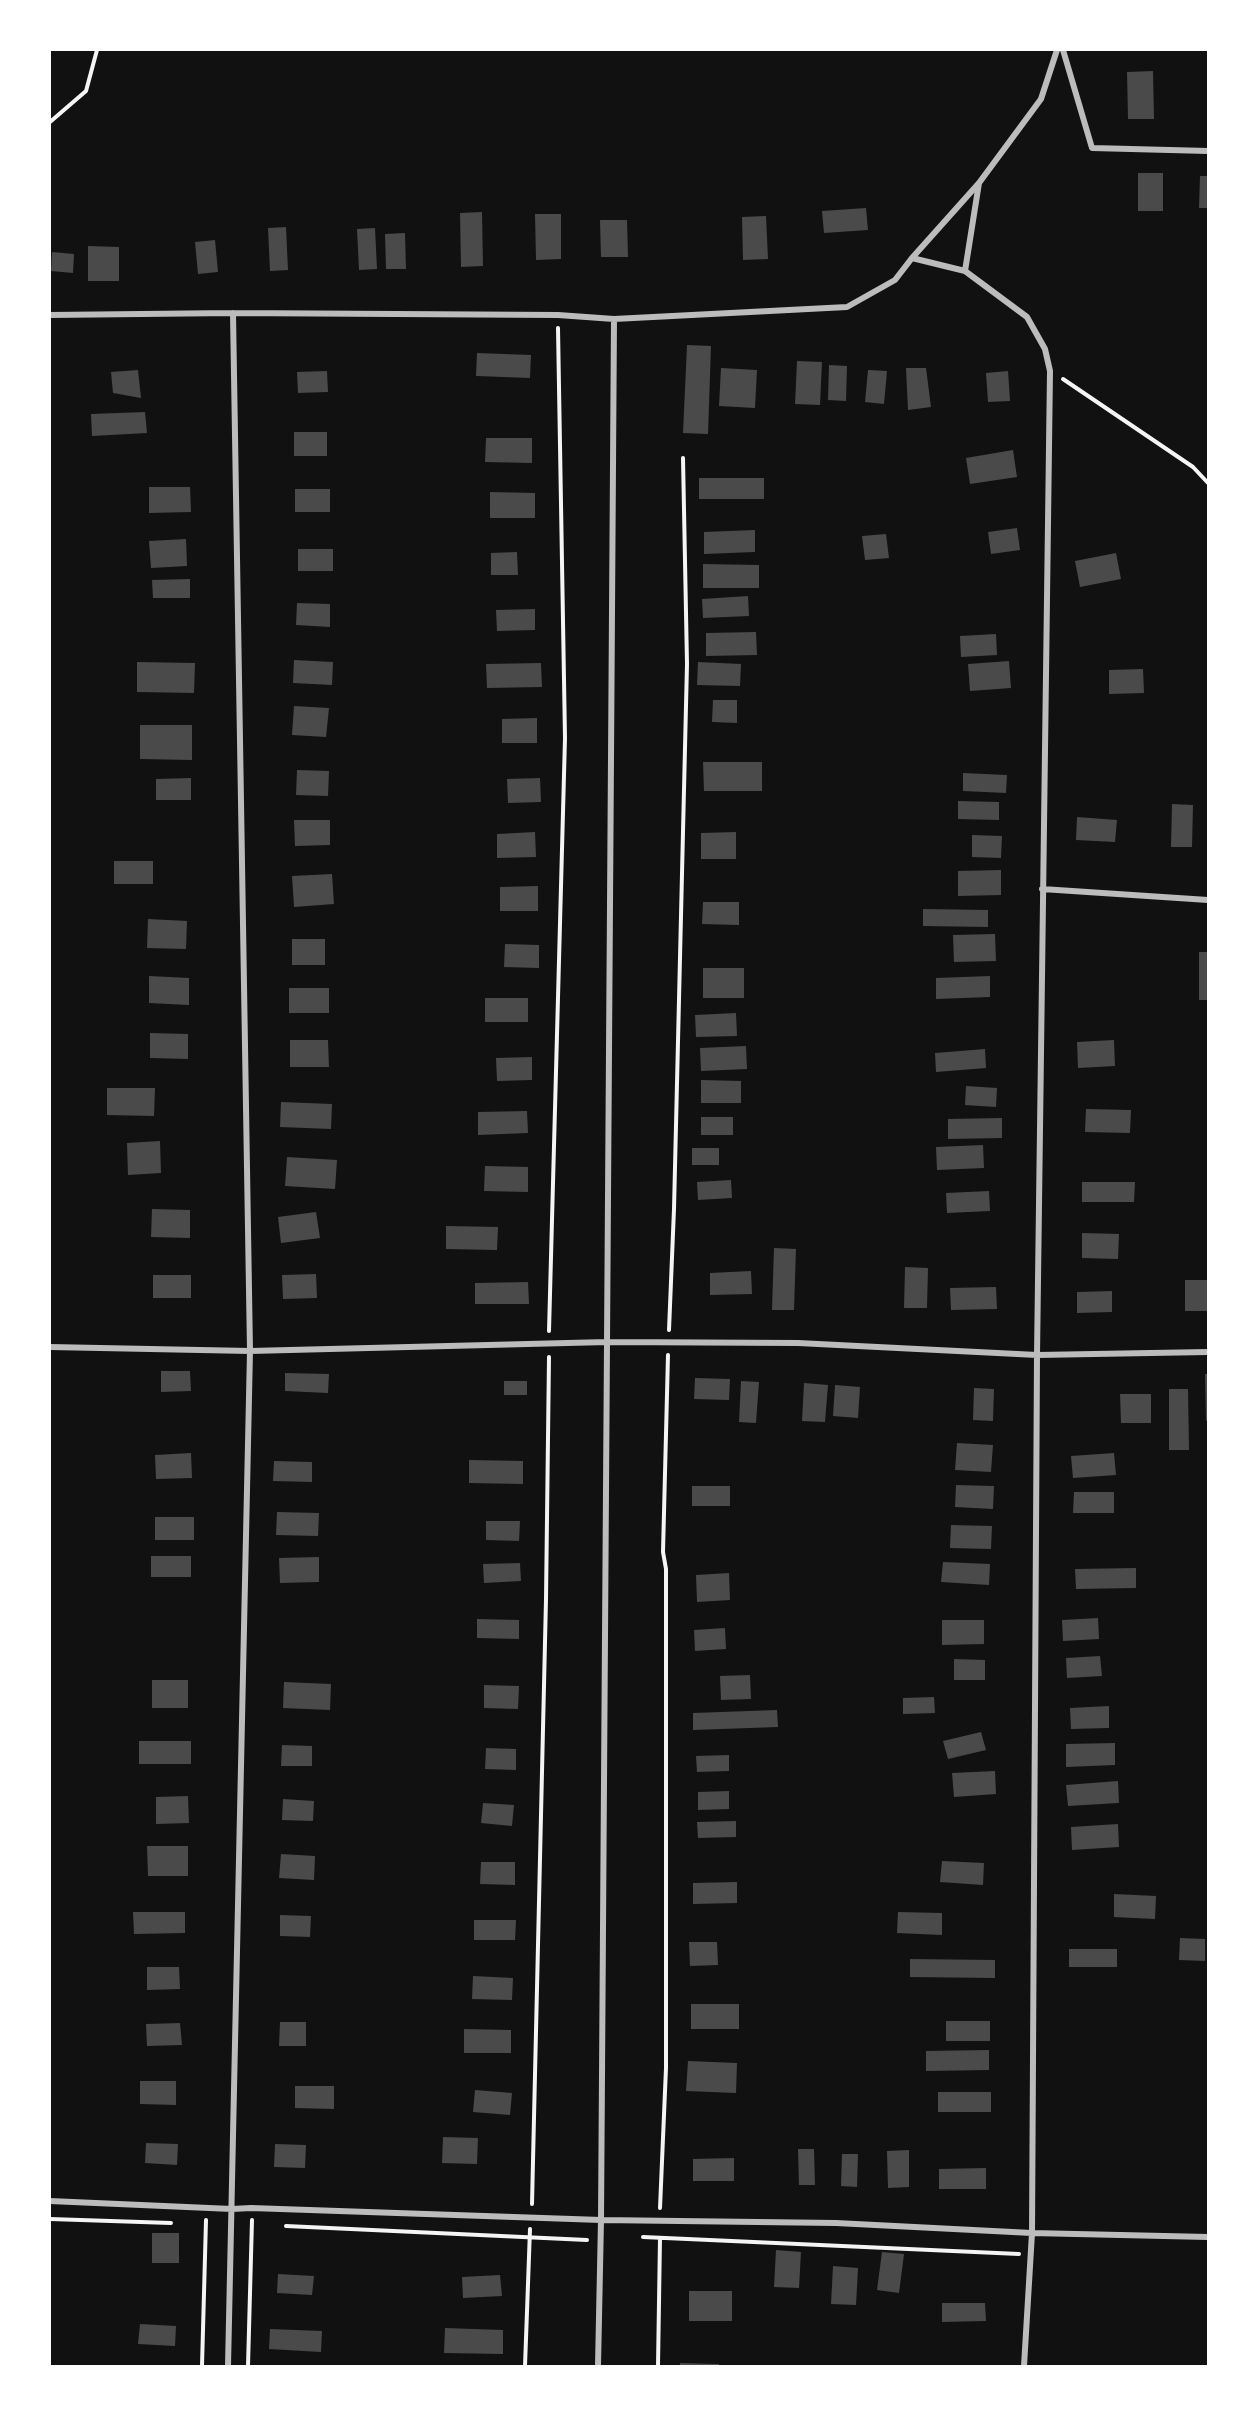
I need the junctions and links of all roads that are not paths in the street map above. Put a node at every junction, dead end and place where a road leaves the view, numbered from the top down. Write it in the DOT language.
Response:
graph roads {
  1 [pos="1057,50"];
  2 [pos="1063,50"];
  3 [pos="1209,151"];
  4 [pos="979,183"];
  5 [pos="912,258"];
  6 [pos="965,271"];
  7 [pos="233,313"];
  8 [pos="50,315"];
  9 [pos="614,319"];
  10 [pos="1042,889"];
  11 [pos="1209,900"];
  12 [pos="607,1342"];
  13 [pos="50,1347"];
  14 [pos="250,1351"];
  15 [pos="1209,1352"];
  16 [pos="1037,1355"];
  17 [pos="50,2201"];
  18 [pos="231,2209"];
  19 [pos="601,2220"];
  20 [pos="1032,2232"];
  21 [pos="1209,2237"];
  22 [pos="228,2367"];
  23 [pos="598,2367"];
  24 [pos="1024,2367"];
  1 -- 4 [label="street"];
  2 -- 3 [label="street"];
  4 -- 5 [label="street"];
  4 -- 6 [label="street"];
  5 -- 6 [label="street"];
  5 -- 9 [label="street"];
  6 -- 10 [label="street"];
  7 -- 8 [label="street"];
  7 -- 9 [label="street"];
  7 -- 14 [label="street"];
  9 -- 12 [label="street"];
  10 -- 11 [label="street"];
  10 -- 16 [label="street"];
  12 -- 14 [label="street"];
  12 -- 16 [label="street"];
  12 -- 19 [label="street"];
  13 -- 14 [label="street"];
  14 -- 18 [label="street"];
  15 -- 16 [label="street"];
  16 -- 20 [label="street"];
  17 -- 18 [label="street"];
  18 -- 19 [label="street"];
  18 -- 22 [label="street"];
  19 -- 20 [label="street"];
  19 -- 23 [label="street"];
  20 -- 21 [label="street"];
  20 -- 24 [label="street"];
}
